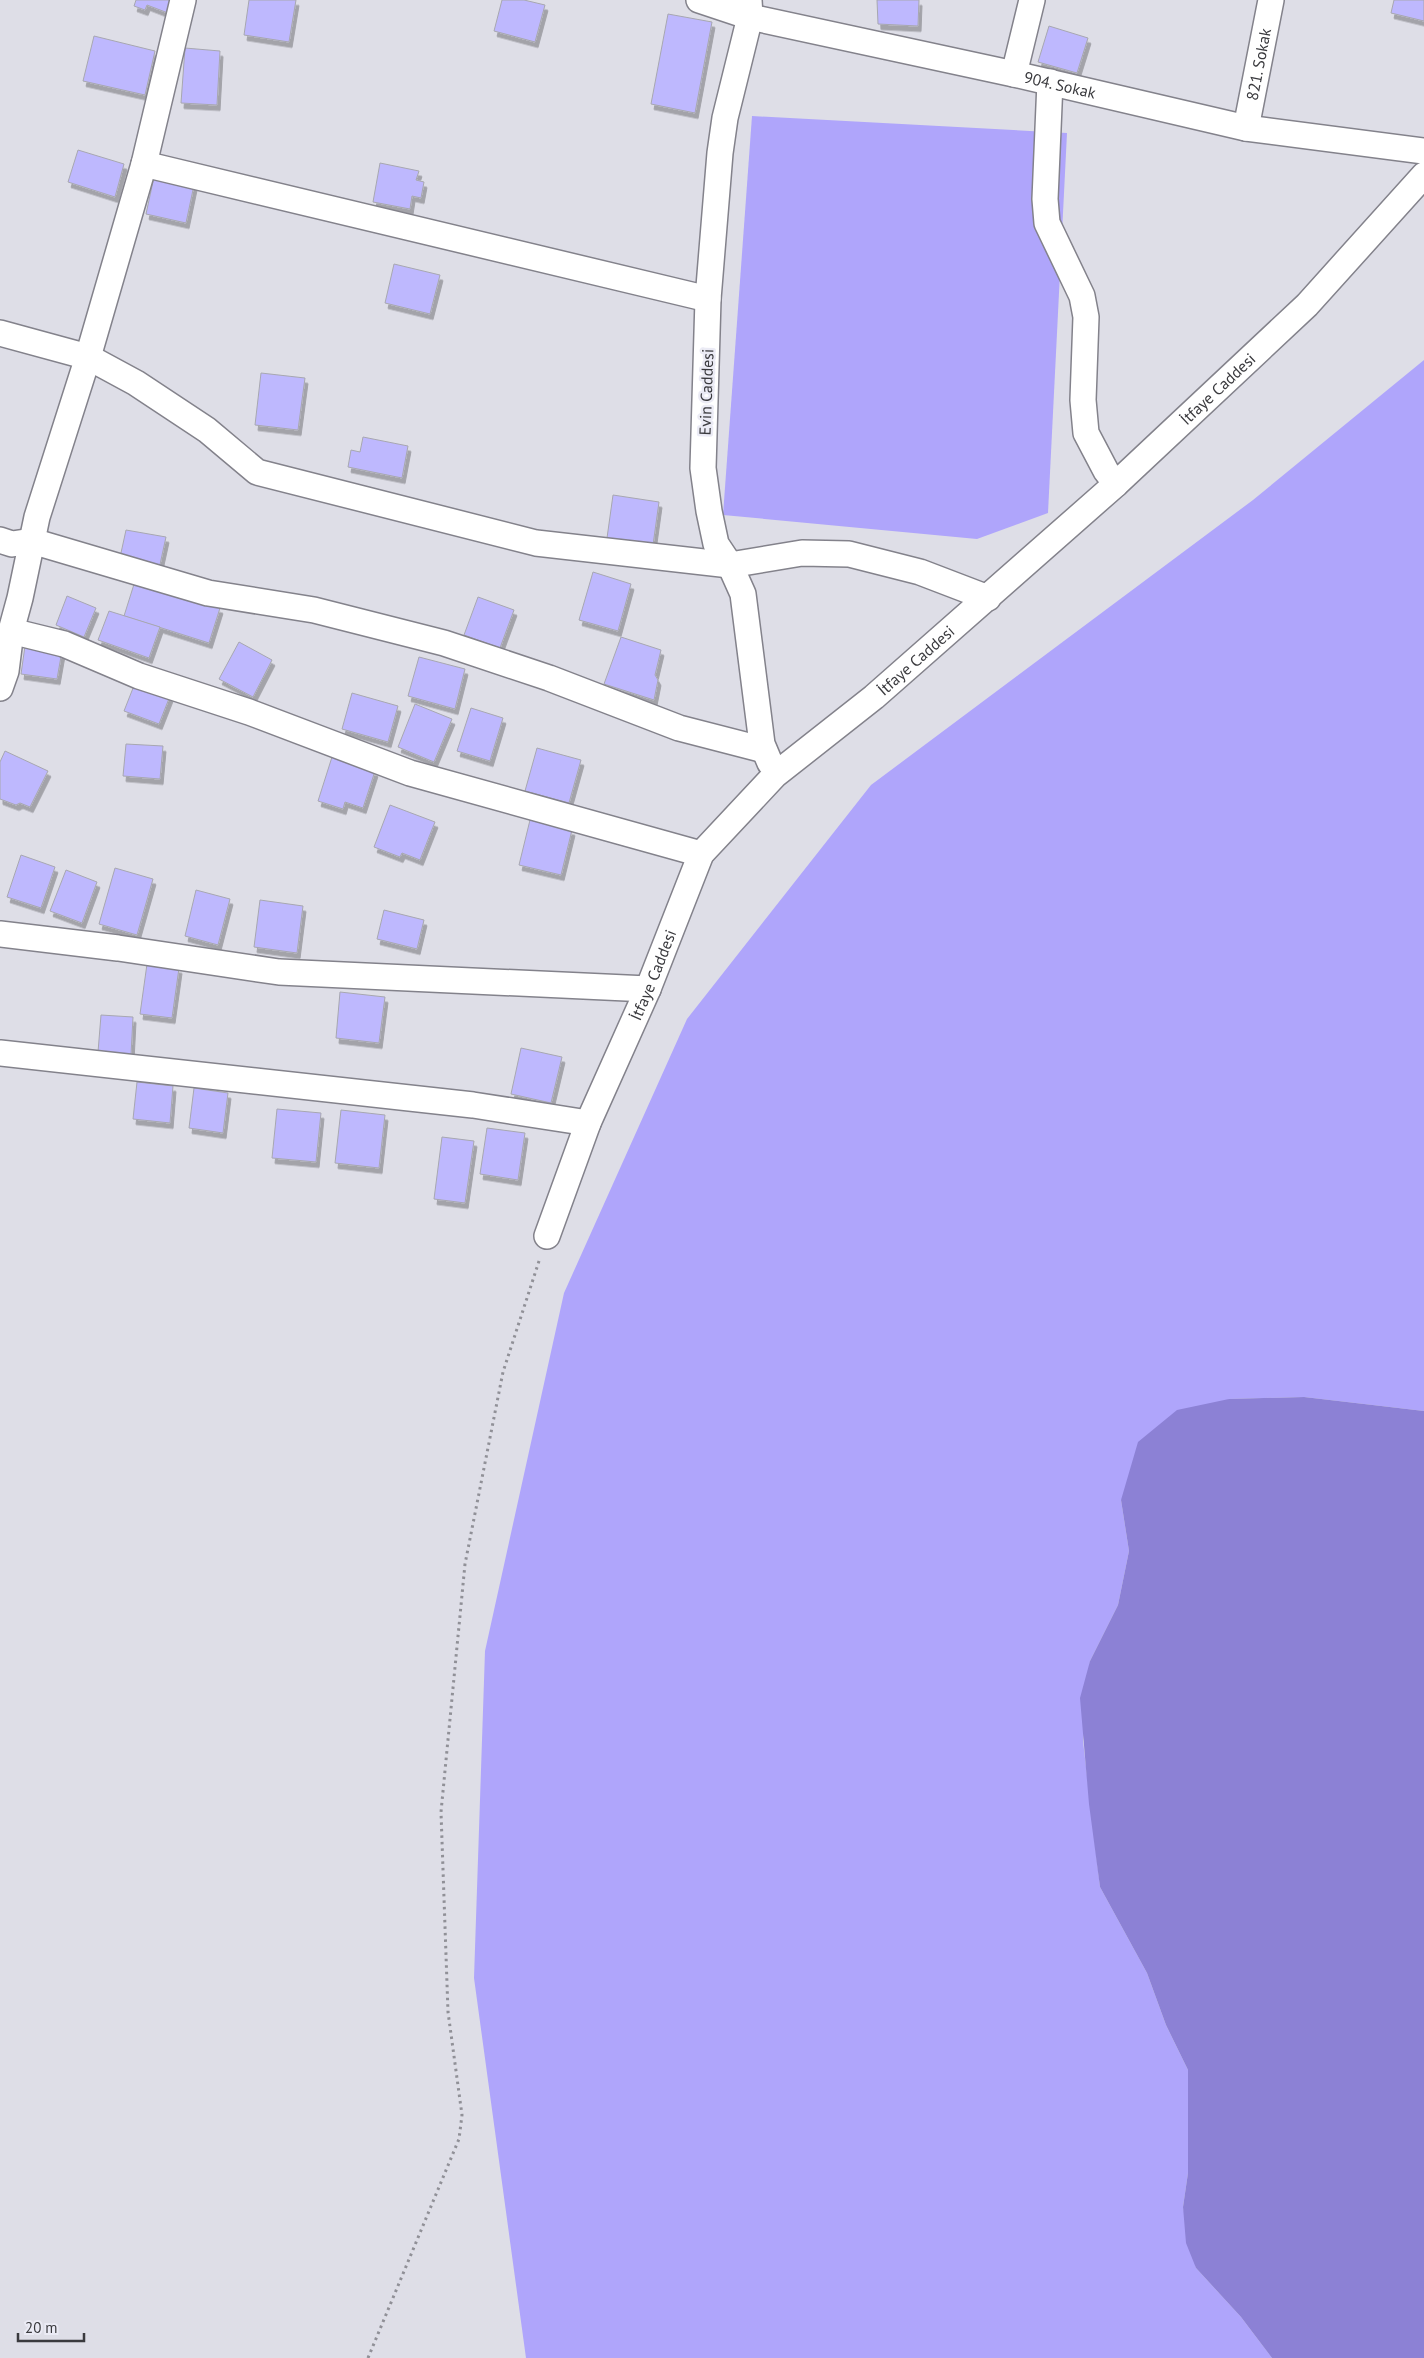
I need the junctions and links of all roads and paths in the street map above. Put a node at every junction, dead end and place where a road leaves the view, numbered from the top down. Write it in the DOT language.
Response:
graph roads {
  1 [pos="183,0"];
  2 [pos="699,0"];
  3 [pos="1032,0"];
  4 [pos="1271,0"];
  5 [pos="752,6"];
  6 [pos="1014,74"];
  7 [pos="1050,82"];
  8 [pos="1246,128"];
  9 [pos="1424,151"];
  10 [pos="144,164"];
  11 [pos="1424,175"];
  12 [pos="708,299"];
  13 [pos="0,333"];
  14 [pos="88,357"];
  15 [pos="1116,484"];
  16 [pos="0,540"];
  17 [pos="32,541"];
  18 [pos="730,565"];
  19 [pos="988,598"];
  20 [pos="11,631"];
  21 [pos="1,682"];
  22 [pos="764,750"];
  23 [pos="775,775"];
  24 [pos="701,854"];
  25 [pos="0,934"];
  26 [pos="648,989"];
  27 [pos="0,1053"];
  28 [pos="588,1123"];
  29 [pos="547,1236"];
  30 [pos="368,2358"];
  1 -- 10 [label="street"];
  2 -- 5 [label="street, 904. Sokak"];
  3 -- 6 [label="street"];
  4 -- 8 [label="street, 821. Sokak"];
  5 -- 6 [label="street, 904. Sokak"];
  5 -- 12 [label="street, Evin Caddesi"];
  6 -- 7 [label="street, 904. Sokak"];
  7 -- 8 [label="street, 904. Sokak"];
  7 -- 15 [label="street"];
  8 -- 9 [label="street, 904. Sokak"];
  10 -- 12 [label="street"];
  10 -- 14 [label="street"];
  11 -- 15 [label="street, İtfaye Caddesi"];
  12 -- 18 [label="street, Evin Caddesi"];
  13 -- 14 [label="street"];
  14 -- 17 [label="street"];
  14 -- 18 [label="street"];
  15 -- 19 [label="street, İtfaye Caddesi"];
  16 -- 17 [label="street"];
  17 -- 20 [label="street"];
  17 -- 22 [label="street"];
  18 -- 19 [label="street"];
  18 -- 22 [label="street, Evin Caddesi"];
  19 -- 23 [label="street, İtfaye Caddesi"];
  20 -- 21 [label="street"];
  20 -- 24 [label="street"];
  22 -- 23 [label="street, Evin Caddesi"];
  23 -- 24 [label="street, İtfaye Caddesi"];
  24 -- 26 [label="street, İtfaye Caddesi"];
  25 -- 26 [label="street"];
  26 -- 28 [label="street, İtfaye Caddesi"];
  27 -- 28 [label="street"];
  28 -- 29 [label="street, İtfaye Caddesi"];
  29 -- 30 [label="path"];
}
